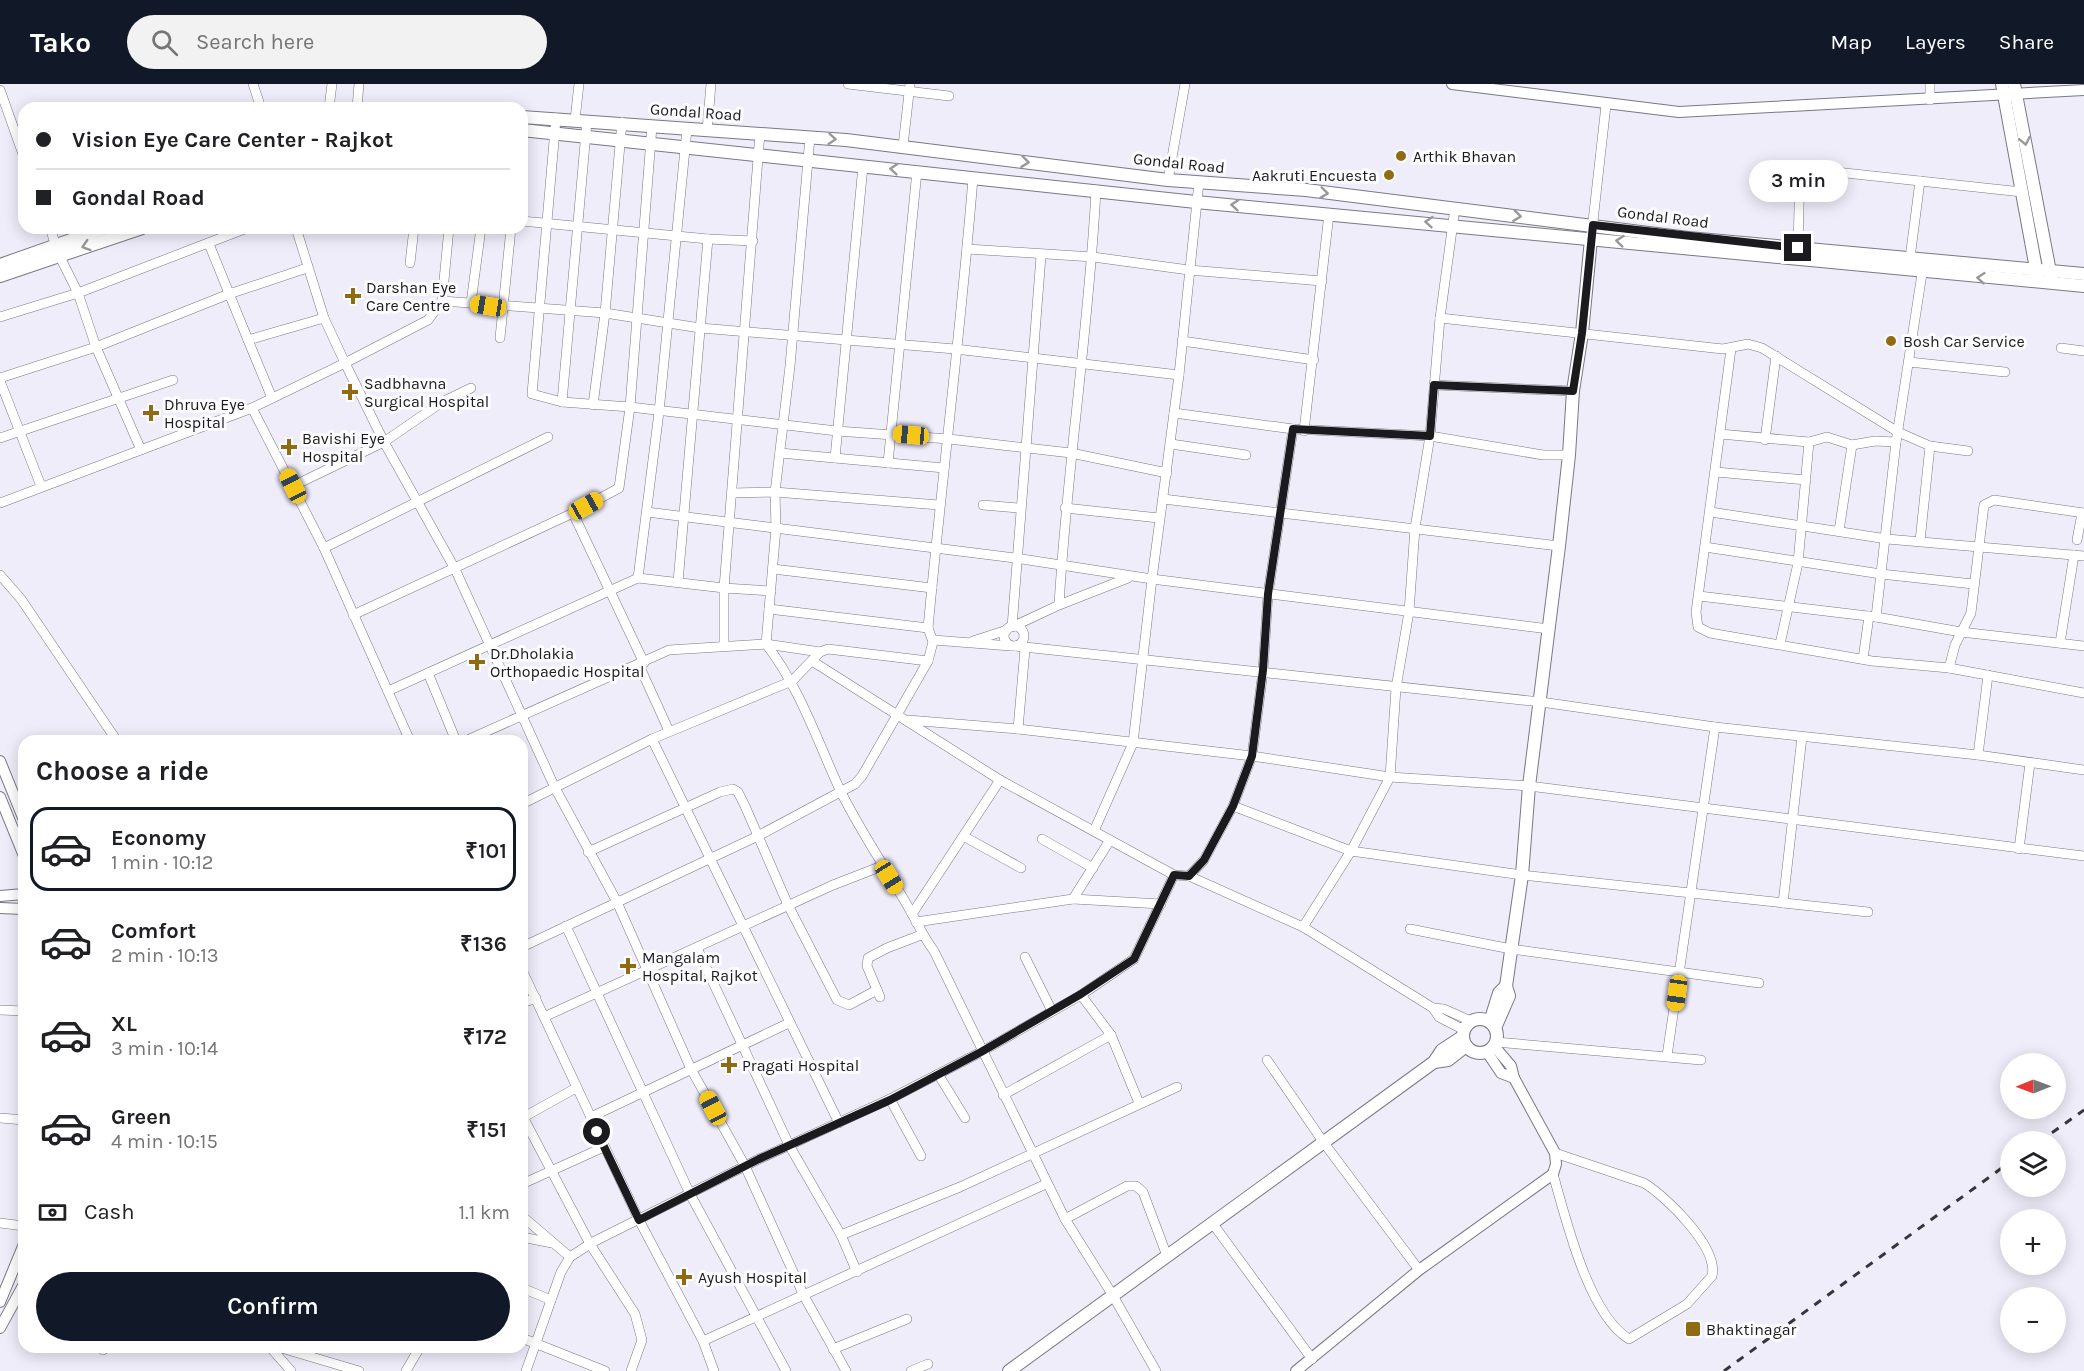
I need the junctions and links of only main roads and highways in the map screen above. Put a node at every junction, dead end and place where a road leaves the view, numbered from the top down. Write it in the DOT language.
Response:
graph roads {
  1 [pos="2009,89"];
  2 [pos="528,117"];
  3 [pos="528,131"];
  4 [pos="92,234"];
  5 [pos="119,234"];
  6 [pos="1592,239"];
  7 [pos="57,250"];
  8 [pos="0,265"];
  9 [pos="2036,268"];
  10 [pos="2084,274"];
  11 [pos="0,276"];
  12 [pos="2047,279"];
  13 [pos="2084,286"];
  14 [pos="1493,1025"];
  15 [pos="1466,1034"];
  16 [pos="1009,1371"];
  1 -- 9 [label="main road"];
  1 -- 12 [label="main road, one-way"];
  2 -- 9 [label="main road, Gondal Road, one-way"];
  6 -- 3 [label="main road, Gondal Road, one-way"];
  4 -- 7 [label="main road"];
  5 -- 7 [label="main road, one-way"];
  12 -- 6 [label="main road, Gondal Road, one-way"];
  6 -- 14 [label="main road"];
  7 -- 8 [label="main road"];
  7 -- 11 [label="main road"];
  9 -- 12 [label="main road, Gondal Road"];
  10 -- 12 [label="main road, Gondal Road"];
  12 -- 13 [label="main road, Gondal Road"];
  14 -- 15 [label="main road"];
  14 -- 15 [label="main road"];
  15 -- 16 [label="main road"];
}
